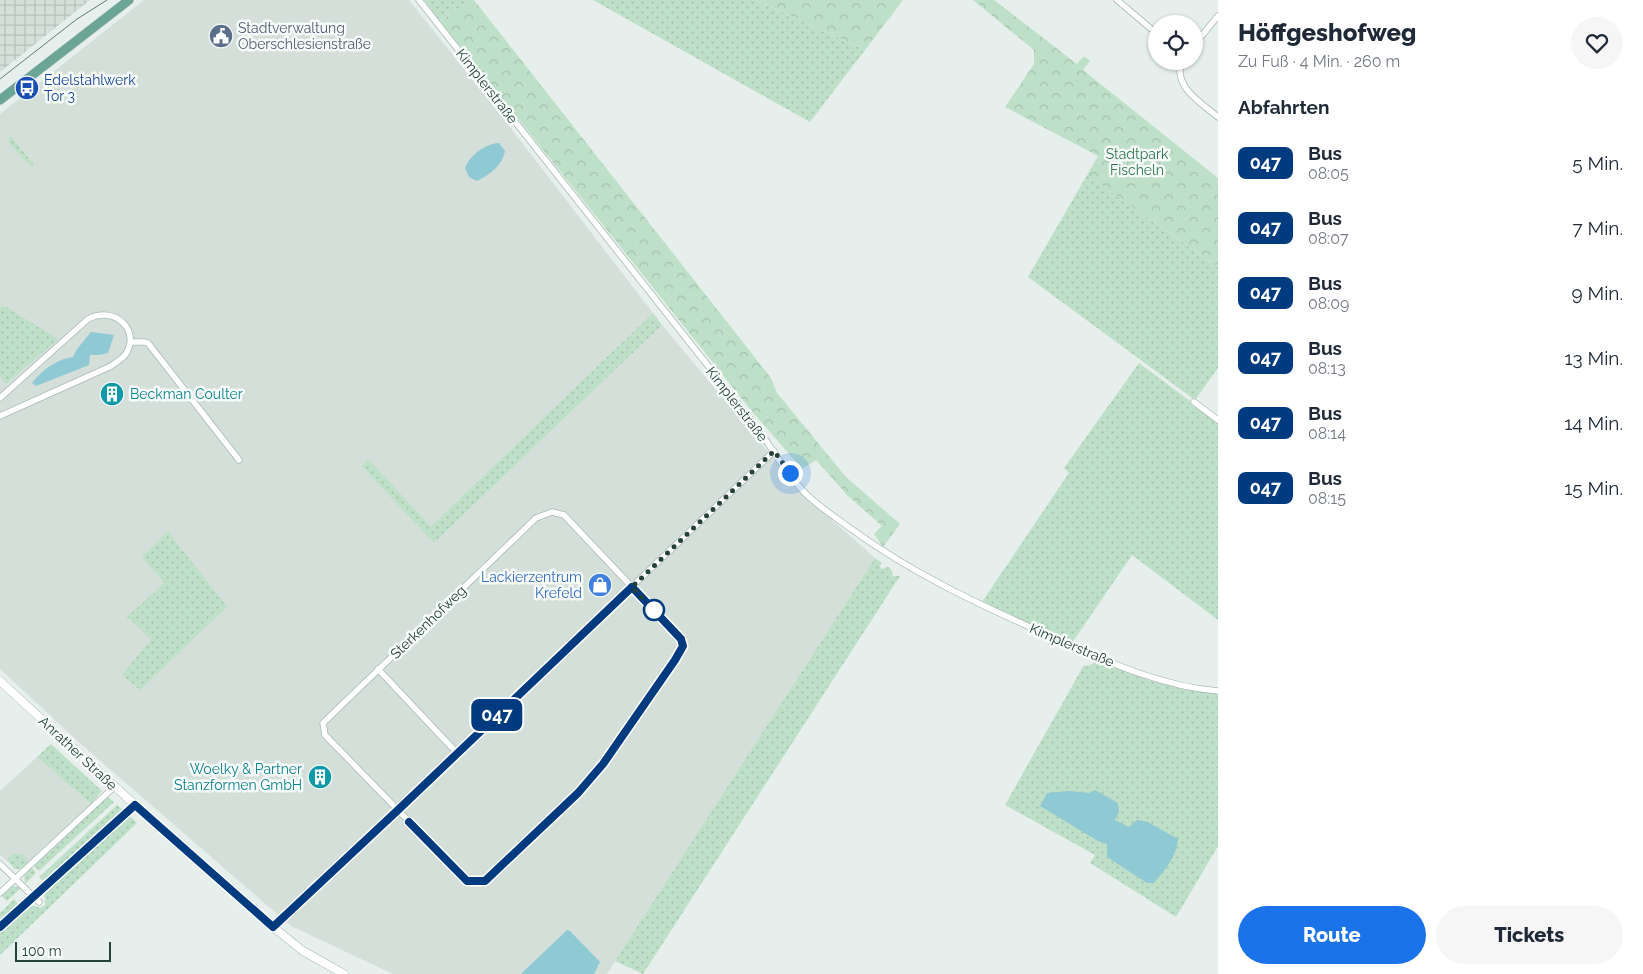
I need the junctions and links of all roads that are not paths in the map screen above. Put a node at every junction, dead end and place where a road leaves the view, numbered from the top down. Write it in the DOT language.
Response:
graph roads {
  1 [pos="129,0"];
  2 [pos="419,0"];
  3 [pos="1117,0"];
  4 [pos="1218,16"];
  5 [pos="1148,26"];
  6 [pos="1203,34"];
  7 [pos="1179,70"];
  8 [pos="0,100"];
  9 [pos="1218,117"];
  10 [pos="130,342"];
  11 [pos="0,398"];
  12 [pos="1194,402"];
  13 [pos="0,416"];
  14 [pos="1218,420"];
  15 [pos="774,451"];
  16 [pos="239,460"];
  17 [pos="632,587"];
  18 [pos="378,670"];
  19 [pos="0,681"];
  20 [pos="1218,691"];
  21 [pos="457,753"];
  22 [pos="115,786"];
  23 [pos="135,805"];
  24 [pos="398,810"];
  25 [pos="0,864"];
  26 [pos="16,879"];
  27 [pos="0,893"];
  28 [pos="33,897"];
  29 [pos="40,902"];
  30 [pos="273,927"];
  31 [pos="0,928"];
  32 [pos="344,974"];
  1 -- 8 [label="main road"];
  2 -- 15 [label="street, Kimplerstraße"];
  3 -- 5 [label="street"];
  4 -- 6 [label="street"];
  7 -- 9 [label="street"];
  10 -- 11 [label="street"];
  10 -- 13 [label="street"];
  10 -- 16 [label="street"];
  12 -- 14 [label="street"];
  15 -- 17 [label="street"];
  15 -- 20 [label="street, Kimplerstraße"];
  17 -- 18 [label="street, Sterkenhofweg"];
  17 -- 21 [label="street"];
  17 -- 24 [label="street, Sterkenhofweg"];
  18 -- 21 [label="street, Sterkenhofweg"];
  18 -- 24 [label="street, Sterkenhofweg"];
  19 -- 22 [label="main road, Anrather Straße"];
  21 -- 24 [label="street"];
  22 -- 23 [label="main road, Anrather Straße"];
  22 -- 26 [label="street"];
  23 -- 28 [label="street"];
  23 -- 30 [label="main road, Anrather Straße"];
  24 -- 30 [label="street"];
  25 -- 26 [label="street"];
  26 -- 27 [label="street"];
  26 -- 28 [label="street"];
  28 -- 29 [label="street"];
  28 -- 31 [label="street"];
  30 -- 32 [label="main road, Anrather Straße"];
}
